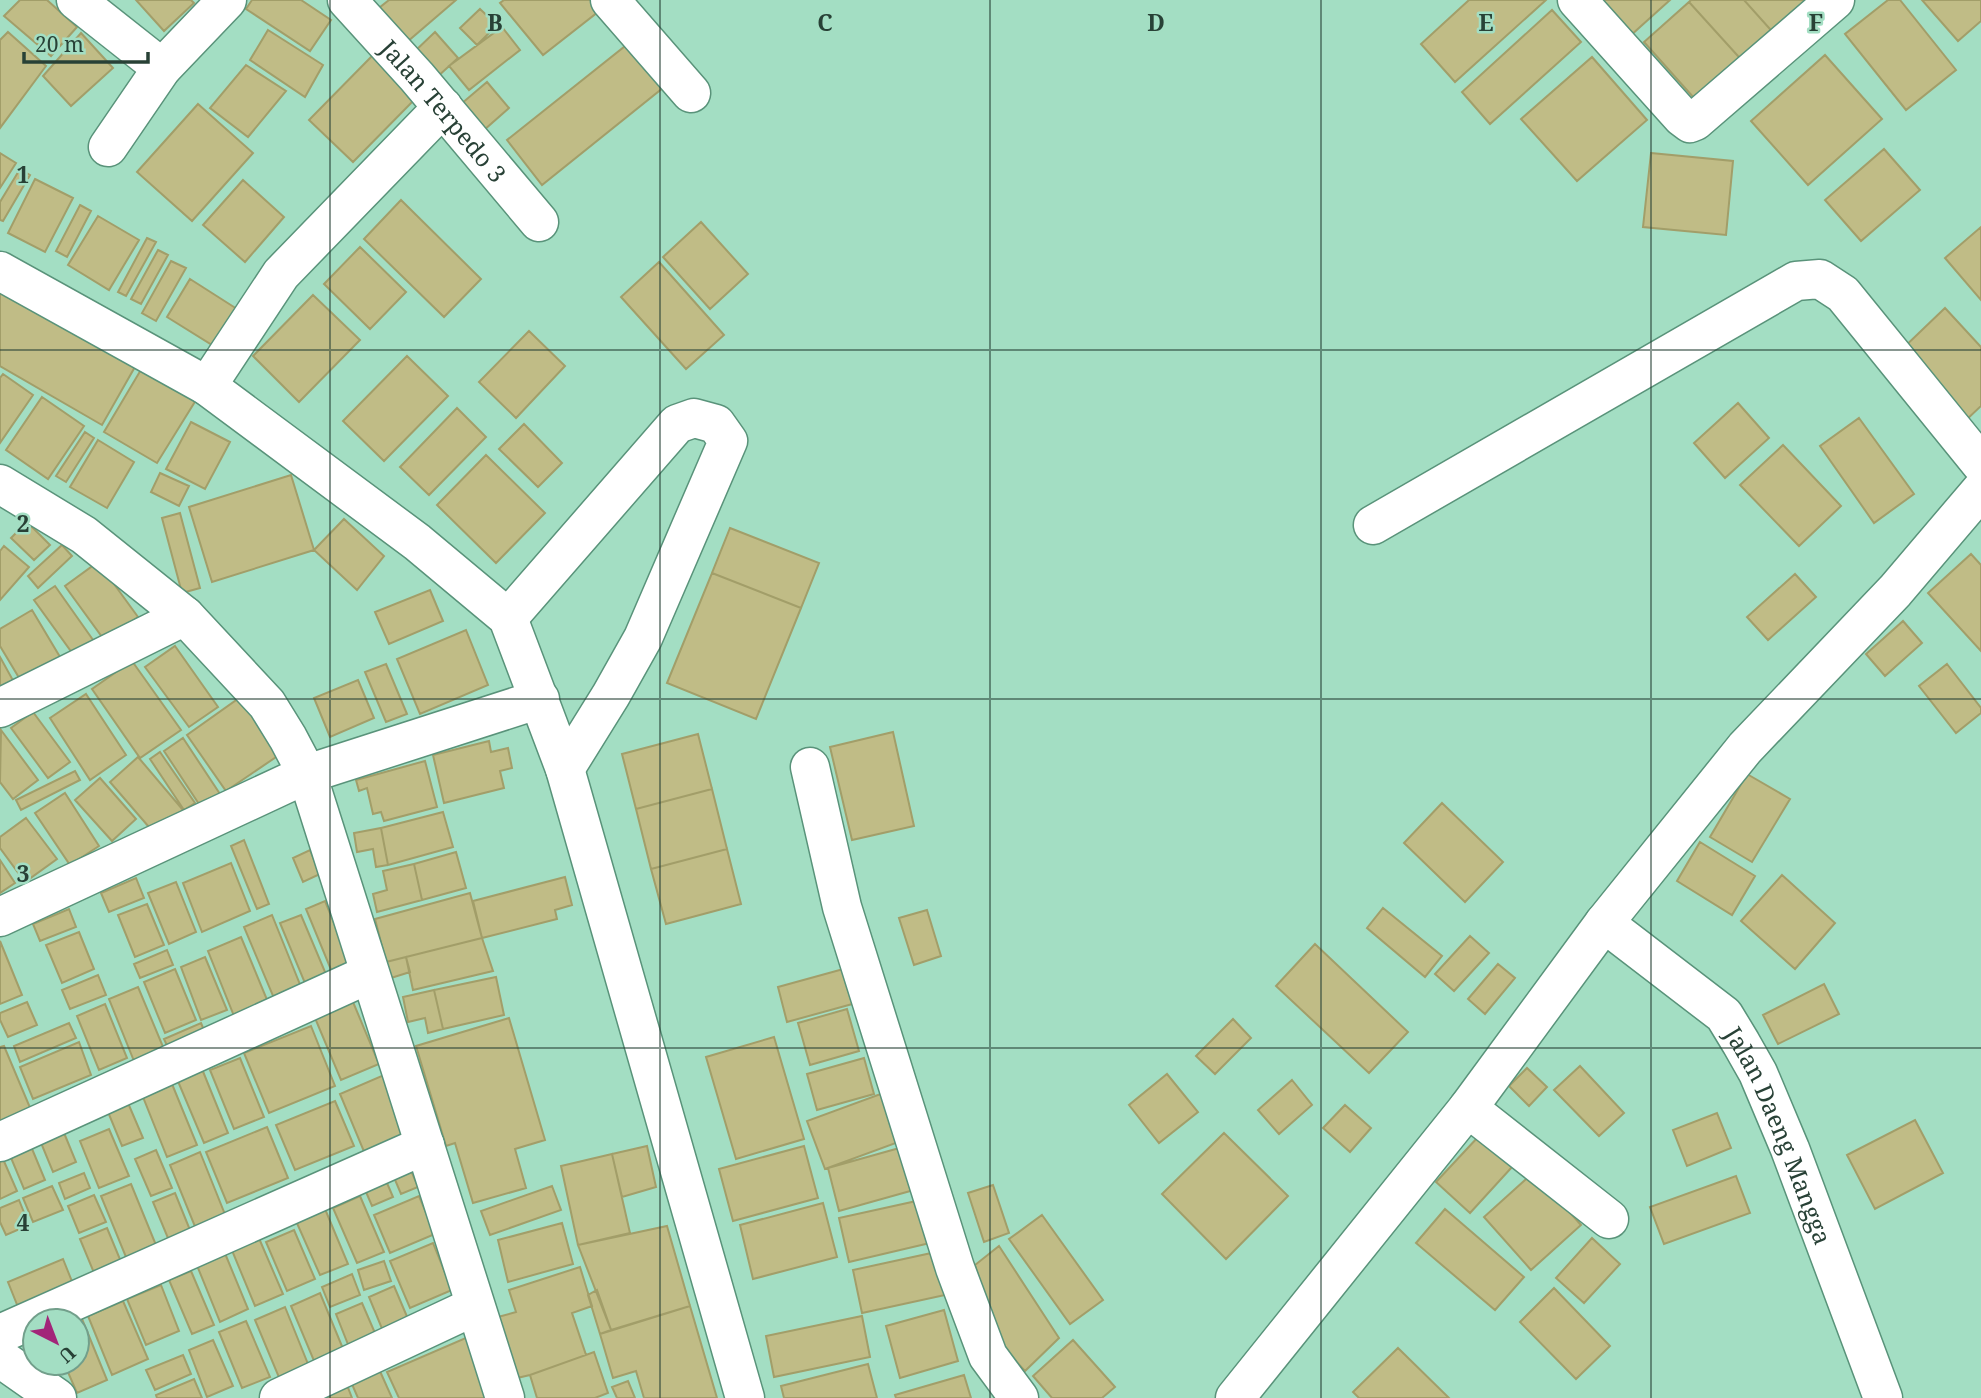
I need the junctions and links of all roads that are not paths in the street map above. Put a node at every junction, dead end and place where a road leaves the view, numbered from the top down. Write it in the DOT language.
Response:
graph roads {
  1 [pos="76,0"];
  2 [pos="227,0"];
  3 [pos="347,0"];
  4 [pos="610,0"];
  5 [pos="1577,0"];
  6 [pos="1835,0"];
  7 [pos="162,68"];
  8 [pos="691,93"];
  9 [pos="443,107"];
  10 [pos="108,147"];
  11 [pos="539,222"];
  12 [pos="0,271"];
  13 [pos="207,386"];
  14 [pos="1981,464"];
  15 [pos="0,484"];
  16 [pos="1981,490"];
  17 [pos="1373,525"];
  18 [pos="185,616"];
  19 [pos="508,618"];
  20 [pos="540,699"];
  21 [pos="0,708"];
  22 [pos="810,767"];
  23 [pos="565,769"];
  24 [pos="307,774"];
  25 [pos="0,917"];
  26 [pos="1604,923"];
  27 [pos="369,974"];
  28 [pos="1468,1108"];
  29 [pos="0,1142"];
  30 [pos="425,1145"];
  31 [pos="1609,1219"];
  32 [pos="475,1306"];
  33 [pos="0,1334"];
  34 [pos="0,1358"];
  35 [pos="57,1398"];
  36 [pos="279,1398"];
  37 [pos="505,1398"];
  38 [pos="745,1398"];
  39 [pos="1019,1398"];
  40 [pos="1235,1398"];
  41 [pos="1883,1398"];
  1 -- 7 [label="street"];
  2 -- 7 [label="street"];
  3 -- 9 [label="street, Jalan Terpedo 3"];
  4 -- 8 [label="street"];
  5 -- 6 [label="street"];
  7 -- 10 [label="street"];
  9 -- 11 [label="street, Jalan Terpedo 3"];
  9 -- 13 [label="street"];
  12 -- 13 [label="street"];
  13 -- 19 [label="street"];
  14 -- 17 [label="street"];
  15 -- 18 [label="street"];
  16 -- 26 [label="street"];
  18 -- 21 [label="street"];
  18 -- 24 [label="street"];
  19 -- 20 [label="street"];
  19 -- 23 [label="street"];
  20 -- 23 [label="street"];
  20 -- 24 [label="street"];
  22 -- 39 [label="street"];
  23 -- 38 [label="street"];
  24 -- 25 [label="street"];
  24 -- 27 [label="street"];
  26 -- 28 [label="street"];
  26 -- 41 [label="street, Jalan Daeng Mangga"];
  27 -- 29 [label="street"];
  27 -- 30 [label="street"];
  28 -- 31 [label="street"];
  28 -- 40 [label="street"];
  30 -- 32 [label="street"];
  30 -- 33 [label="street"];
  32 -- 36 [label="street"];
  32 -- 37 [label="street"];
  34 -- 35 [label="street"];
}
